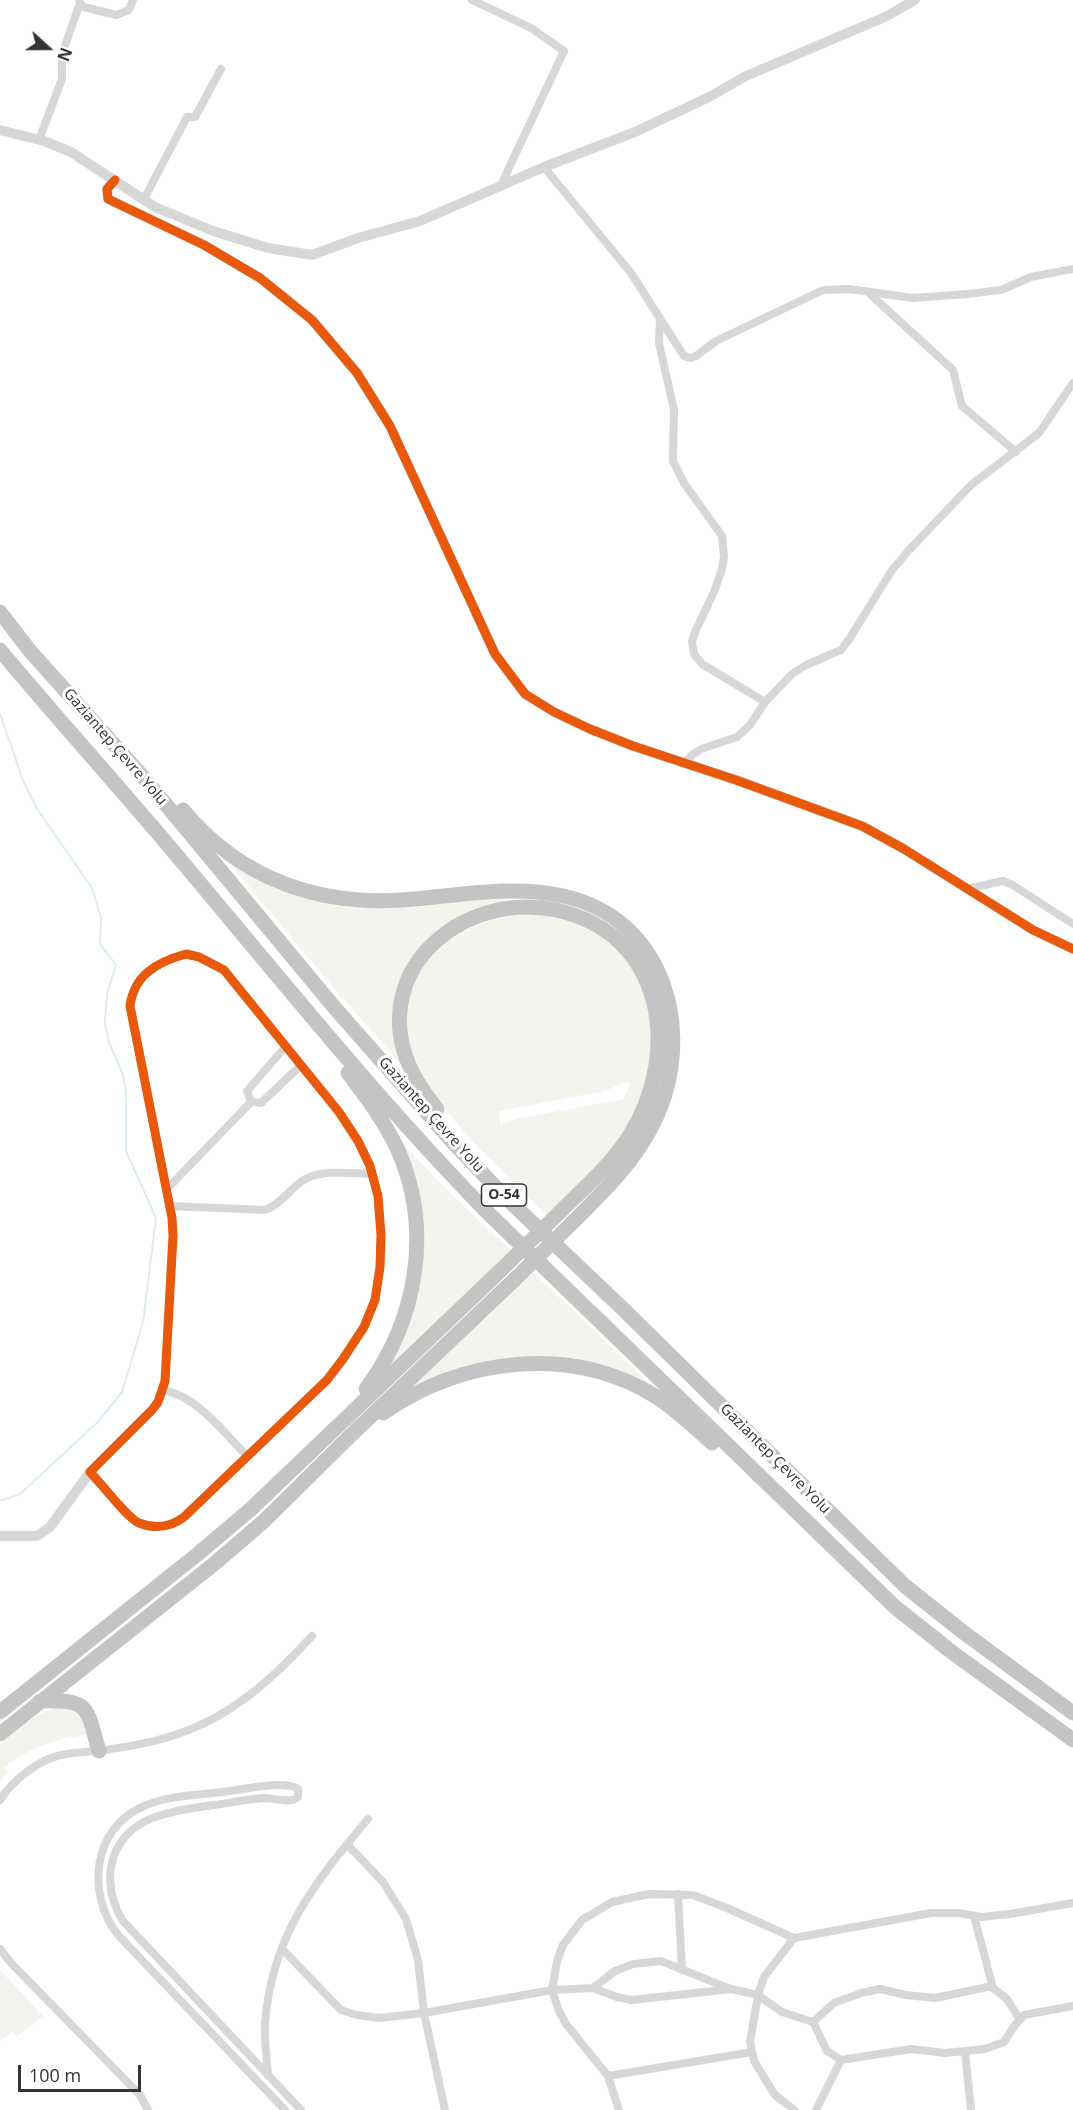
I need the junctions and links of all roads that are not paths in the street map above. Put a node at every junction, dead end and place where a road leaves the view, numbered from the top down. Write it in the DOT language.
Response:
graph roads {
  1 [pos="133,0"];
  2 [pos="472,0"];
  3 [pos="915,0"];
  4 [pos="80,2"];
  5 [pos="221,69"];
  6 [pos="0,130"];
  7 [pos="39,140"];
  8 [pos="544,167"];
  9 [pos="115,180"];
  10 [pos="500,187"];
  11 [pos="144,199"];
  12 [pos="1073,269"];
  13 [pos="870,294"];
  14 [pos="660,319"];
  15 [pos="1073,383"];
  16 [pos="1016,452"];
  17 [pos="0,612"];
  18 [pos="0,650"];
  19 [pos="765,702"];
  20 [pos="685,764"];
  21 [pos="143,777"];
  22 [pos="966,889"];
  23 [pos="1073,924"];
  24 [pos="1073,949"];
  25 [pos="320,1027"];
  26 [pos="286,1046"];
  27 [pos="302,1065"];
  28 [pos="251,1102"];
  29 [pos="372,1174"];
  30 [pos="166,1190"];
  31 [pos="503,1195"];
  32 [pos="169,1206"];
  33 [pos="163,1390"];
  34 [pos="248,1457"];
  35 [pos="302,1460"];
  36 [pos="90,1472"];
  37 [pos="315,1472"];
  38 [pos="756,1472"];
  39 [pos="0,1536"];
  40 [pos="312,1636"];
  41 [pos="40,1701"];
  42 [pos="0,1712"];
  43 [pos="1073,1713"];
  44 [pos="0,1734"];
  45 [pos="1073,1740"];
  46 [pos="99,1750"];
  47 [pos="0,1800"];
  48 [pos="368,1819"];
  49 [pos="347,1844"];
  50 [pos="678,1894"];
  51 [pos="1073,1903"];
  52 [pos="974,1916"];
  53 [pos="794,1938"];
  54 [pos="0,1949"];
  55 [pos="282,1949"];
  56 [pos="682,1970"];
  57 [pos="992,1986"];
  58 [pos="593,1988"];
  59 [pos="731,1989"];
  60 [pos="552,1990"];
  61 [pos="758,1995"];
  62 [pos="1073,2006"];
  63 [pos="424,2013"];
  64 [pos="1020,2020"];
  65 [pos="813,2022"];
  66 [pos="965,2051"];
  67 [pos="752,2052"];
  68 [pos="841,2060"];
  69 [pos="268,2075"];
  70 [pos="608,2076"];
  71 [pos="148,2110"];
  72 [pos="285,2110"];
  73 [pos="301,2110"];
  74 [pos="445,2110"];
  75 [pos="619,2110"];
  76 [pos="794,2110"];
  77 [pos="816,2110"];
  78 [pos="971,2110"];
  1 -- 4 [label="street"];
  2 -- 10 [label="street"];
  3 -- 8 [label="street"];
  4 -- 7 [label="street"];
  5 -- 11 [label="street"];
  6 -- 7 [label="street"];
  7 -- 9 [label="street"];
  8 -- 10 [label="street"];
  8 -- 14 [label="street"];
  9 -- 11 [label="street"];
  9 -- 20 [label="street"];
  10 -- 11 [label="street"];
  12 -- 13 [label="street"];
  13 -- 14 [label="street"];
  13 -- 16 [label="street"];
  14 -- 19 [label="street"];
  15 -- 16 [label="street"];
  16 -- 19 [label="street"];
  17 -- 21 [label="highway, Gaziantep Çevre Yolu / O-54"];
  18 -- 25 [label="highway, Gaziantep Çevre Yolu / O-54"];
  19 -- 20 [label="street"];
  20 -- 22 [label="street"];
  21 -- 31 [label="highway, Gaziantep Çevre Yolu / O-54"];
  21 -- 37 [label="highway, bridge"];
  22 -- 23 [label="street"];
  22 -- 24 [label="street"];
  25 -- 35 [label="highway"];
  25 -- 38 [label="highway, Gaziantep Çevre Yolu / O-54"];
  26 -- 27 [label="street"];
  26 -- 28 [label="street"];
  26 -- 30 [label="street"];
  27 -- 28 [label="street"];
  27 -- 29 [label="street"];
  28 -- 30 [label="street"];
  29 -- 32 [label="street"];
  29 -- 34 [label="street"];
  30 -- 32 [label="street"];
  31 -- 35 [label="highway, bridge"];
  31 -- 43 [label="highway, Gaziantep Çevre Yolu / O-54"];
  32 -- 33 [label="street"];
  33 -- 34 [label="street"];
  33 -- 36 [label="street"];
  34 -- 36 [label="street"];
  35 -- 42 [label="highway"];
  36 -- 39 [label="street"];
  37 -- 38 [label="highway"];
  37 -- 41 [label="highway"];
  38 -- 45 [label="highway, Gaziantep Çevre Yolu / O-54"];
  40 -- 46 [label="street"];
  41 -- 44 [label="highway"];
  41 -- 46 [label="highway"];
  46 -- 47 [label="street"];
  48 -- 49 [label="street"];
  49 -- 55 [label="street"];
  49 -- 63 [label="street"];
  50 -- 53 [label="street"];
  50 -- 56 [label="street"];
  50 -- 60 [label="street"];
  51 -- 52 [label="street"];
  52 -- 53 [label="street"];
  52 -- 57 [label="street"];
  53 -- 61 [label="street"];
  54 -- 71 [label="street"];
  55 -- 63 [label="street"];
  55 -- 69 [label="street"];
  56 -- 58 [label="street"];
  56 -- 59 [label="street"];
  57 -- 64 [label="street"];
  57 -- 65 [label="street"];
  58 -- 59 [label="street"];
  58 -- 60 [label="street"];
  59 -- 61 [label="street"];
  60 -- 63 [label="street"];
  60 -- 70 [label="street"];
  61 -- 65 [label="street"];
  61 -- 67 [label="street"];
  62 -- 64 [label="street"];
  63 -- 74 [label="street"];
  64 -- 66 [label="street"];
  65 -- 68 [label="street"];
  66 -- 68 [label="street"];
  66 -- 78 [label="street"];
  67 -- 70 [label="street"];
  67 -- 76 [label="street"];
  68 -- 77 [label="street"];
  69 -- 72 [label="street"];
  69 -- 73 [label="street"];
  70 -- 75 [label="street"];
}
